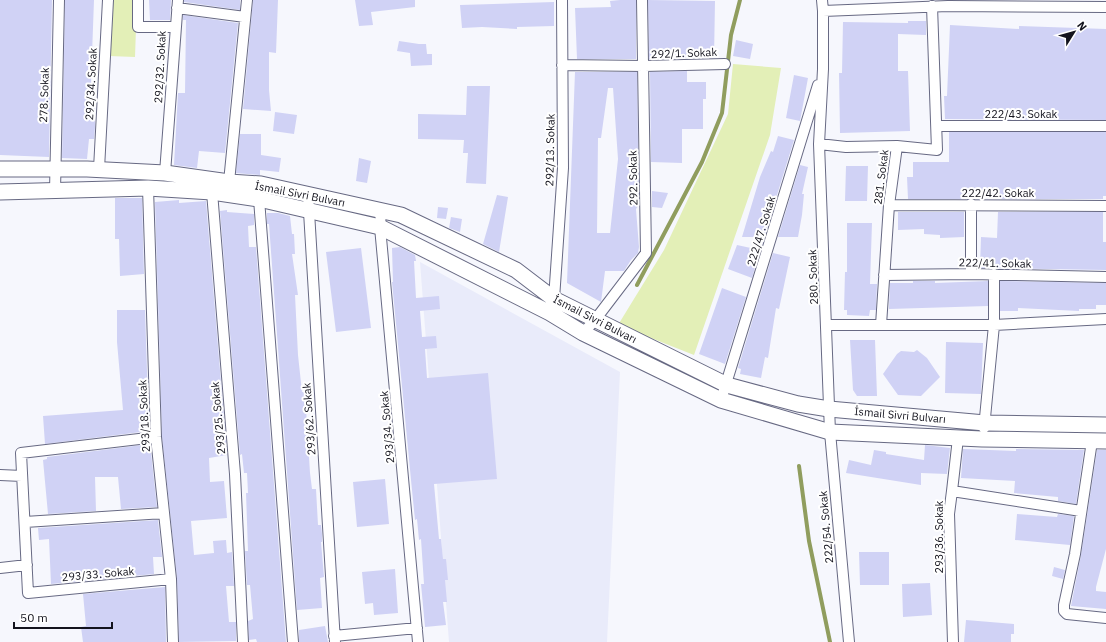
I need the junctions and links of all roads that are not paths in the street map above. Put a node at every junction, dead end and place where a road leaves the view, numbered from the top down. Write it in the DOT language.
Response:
graph roads {
  1 [pos="59,0"];
  2 [pos="108,0"];
  3 [pos="138,0"];
  4 [pos="247,0"];
  5 [pos="562,0"];
  6 [pos="642,0"];
  7 [pos="822,0"];
  8 [pos="948,3"];
  9 [pos="999,3"];
  10 [pos="177,4"];
  11 [pos="876,4"];
  12 [pos="932,6"];
  13 [pos="1106,7"];
  14 [pos="824,11"];
  15 [pos="246,17"];
  16 [pos="176,26"];
  17 [pos="725,64"];
  18 [pos="562,65"];
  19 [pos="644,66"];
  20 [pos="823,69"];
  21 [pos="937,126"];
  22 [pos="1106,126"];
  23 [pos="819,144"];
  24 [pos="897,146"];
  25 [pos="0,169"];
  26 [pos="54,169"];
  27 [pos="99,169"];
  28 [pos="165,173"];
  29 [pos="229,182"];
  30 [pos="148,188"];
  31 [pos="55,191"];
  32 [pos="0,192"];
  33 [pos="212,192"];
  34 [pos="308,195"];
  35 [pos="259,199"];
  36 [pos="889,204"];
  37 [pos="971,204"];
  38 [pos="1106,206"];
  39 [pos="308,210"];
  40 [pos="381,210"];
  41 [pos="380,228"];
  42 [pos="971,274"];
  43 [pos="994,274"];
  44 [pos="884,275"];
  45 [pos="1106,277"];
  46 [pos="554,299"];
  47 [pos="1106,319"];
  48 [pos="595,320"];
  49 [pos="827,324"];
  50 [pos="881,325"];
  51 [pos="994,325"];
  52 [pos="583,333"];
  53 [pos="727,385"];
  54 [pos="721,400"];
  55 [pos="829,409"];
  56 [pos="985,422"];
  57 [pos="1106,425"];
  58 [pos="830,432"];
  59 [pos="156,437"];
  60 [pos="958,438"];
  61 [pos="982,439"];
  62 [pos="1099,441"];
  63 [pos="0,475"];
  64 [pos="22,476"];
  65 [pos="952,492"];
  66 [pos="1082,511"];
  67 [pos="164,513"];
  68 [pos="25,522"];
  69 [pos="27,565"];
  70 [pos="0,568"];
  71 [pos="171,579"];
  72 [pos="1106,618"];
  73 [pos="417,628"];
  74 [pos="335,639"];
  75 [pos="173,642"];
  76 [pos="243,642"];
  77 [pos="293,642"];
  78 [pos="418,642"];
  79 [pos="849,642"];
  80 [pos="953,642"];
  1 -- 26 [label="street, 278. Sokak"];
  2 -- 27 [label="street, 292/34. Sokak"];
  3 -- 16 [label="street, 292/32. Sokak"];
  4 -- 15 [label="street"];
  5 -- 18 [label="street, 292/13. Sokak"];
  6 -- 19 [label="street, 292. Sokak"];
  7 -- 14 [label="street, 280. Sokak"];
  8 -- 9 [label="street"];
  8 -- 12 [label="street"];
  9 -- 13 [label="street"];
  10 -- 15 [label="street"];
  10 -- 16 [label="street"];
  11 -- 12 [label="street"];
  11 -- 14 [label="street"];
  12 -- 21 [label="street"];
  14 -- 20 [label="street, 280. Sokak"];
  15 -- 29 [label="street"];
  16 -- 28 [label="street, 292/32. Sokak"];
  17 -- 19 [label="street, 292/1. Sokak"];
  18 -- 19 [label="street, 292/1. Sokak"];
  18 -- 46 [label="street, 292/13. Sokak"];
  19 -- 48 [label="street, 292. Sokak"];
  20 -- 23 [label="street, 280. Sokak"];
  20 -- 53 [label="street, 222/47. Sokak"];
  21 -- 22 [label="street, 222/43. Sokak"];
  21 -- 24 [label="street, 281. Sokak"];
  23 -- 24 [label="street"];
  23 -- 49 [label="street, 280. Sokak"];
  24 -- 36 [label="street, 281. Sokak"];
  25 -- 26 [label="main road, İsmail Sivri Bulvarı"];
  26 -- 27 [label="main road, İsmail Sivri Bulvarı"];
  26 -- 31 [label="street, 278. Sokak"];
  27 -- 28 [label="main road, İsmail Sivri Bulvarı"];
  28 -- 29 [label="main road, İsmail Sivri Bulvarı"];
  29 -- 34 [label="main road, İsmail Sivri Bulvarı"];
  30 -- 31 [label="main road, İsmail Sivri Bulvarı"];
  30 -- 33 [label="main road, İsmail Sivri Bulvarı"];
  30 -- 59 [label="street, 293/18. Sokak"];
  31 -- 32 [label="main road, İsmail Sivri Bulvarı"];
  33 -- 35 [label="main road, İsmail Sivri Bulvarı"];
  33 -- 76 [label="street, 293/25. Sokak"];
  34 -- 39 [label="street, 293/62. Sokak"];
  34 -- 40 [label="main road, İsmail Sivri Bulvarı"];
  35 -- 39 [label="main road, İsmail Sivri Bulvarı"];
  35 -- 77 [label="street"];
  36 -- 37 [label="street, 222/42. Sokak"];
  36 -- 44 [label="street, 281. Sokak"];
  37 -- 38 [label="street, 222/42. Sokak"];
  37 -- 42 [label="street"];
  39 -- 41 [label="main road, İsmail Sivri Bulvarı"];
  39 -- 74 [label="street, 293/62. Sokak"];
  40 -- 41 [label="street, 293/34. Sokak"];
  40 -- 46 [label="main road, İsmail Sivri Bulvarı"];
  41 -- 52 [label="main road, İsmail Sivri Bulvarı"];
  41 -- 73 [label="street, 293/34. Sokak"];
  42 -- 43 [label="street, 222/41. Sokak"];
  42 -- 44 [label="street, 222/41. Sokak"];
  43 -- 45 [label="street, 222/41. Sokak"];
  43 -- 51 [label="street"];
  44 -- 50 [label="street, 281. Sokak"];
  46 -- 48 [label="main road, İsmail Sivri Bulvarı"];
  47 -- 51 [label="street"];
  48 -- 52 [label="street, 292. Sokak"];
  48 -- 53 [label="main road, İsmail Sivri Bulvarı"];
  49 -- 50 [label="street"];
  49 -- 55 [label="street, 280. Sokak"];
  50 -- 51 [label="street"];
  51 -- 56 [label="street"];
  52 -- 54 [label="main road, İsmail Sivri Bulvarı"];
  53 -- 54 [label="street, 222/47. Sokak"];
  53 -- 55 [label="main road, İsmail Sivri Bulvarı"];
  54 -- 58 [label="main road, İsmail Sivri Bulvarı"];
  55 -- 56 [label="main road, İsmail Sivri Bulvarı"];
  55 -- 58 [label="street, 222/54. Sokak"];
  56 -- 57 [label="main road, İsmail Sivri Bulvarı"];
  56 -- 61 [label="street"];
  58 -- 60 [label="main road, İsmail Sivri Bulvarı"];
  58 -- 79 [label="street, 222/54. Sokak"];
  59 -- 64 [label="street"];
  59 -- 67 [label="street, 293/18. Sokak"];
  60 -- 61 [label="main road, İsmail Sivri Bulvarı"];
  60 -- 65 [label="street"];
  61 -- 62 [label="main road, İsmail Sivri Bulvarı"];
  62 -- 66 [label="street"];
  63 -- 64 [label="street"];
  64 -- 68 [label="street"];
  65 -- 66 [label="street, 293/36. Sokak"];
  65 -- 80 [label="street, 293/36. Sokak"];
  66 -- 72 [label="street"];
  67 -- 68 [label="street"];
  67 -- 71 [label="street, 293/18. Sokak"];
  68 -- 69 [label="street"];
  69 -- 70 [label="street"];
  69 -- 71 [label="street, 293/33. Sokak"];
  71 -- 75 [label="street, 293/18. Sokak"];
  73 -- 74 [label="street"];
  73 -- 78 [label="street, 293/34. Sokak"];
}
